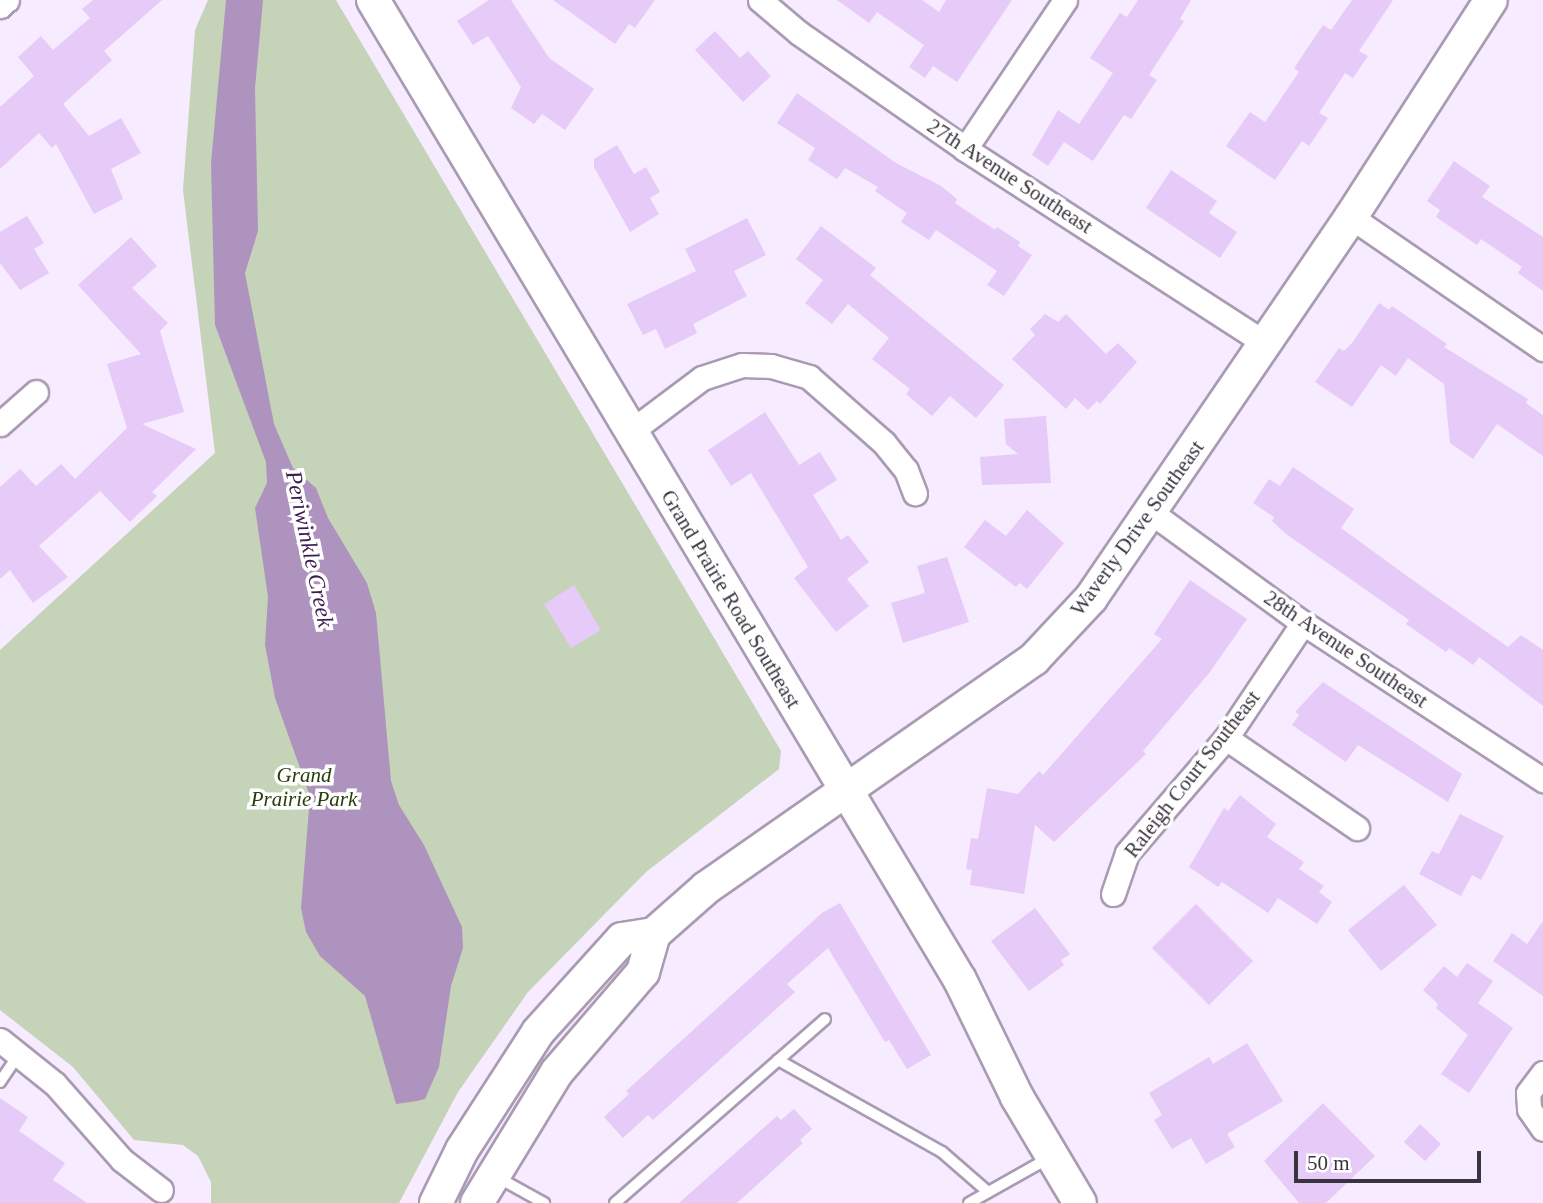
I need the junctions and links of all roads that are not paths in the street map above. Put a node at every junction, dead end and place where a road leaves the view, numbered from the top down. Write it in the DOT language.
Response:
graph roads {
  1 [pos="7,0"];
  2 [pos="373,0"];
  3 [pos="760,0"];
  4 [pos="1065,0"];
  5 [pos="1491,0"];
  6 [pos="0,6"];
  7 [pos="965,149"];
  8 [pos="1351,217"];
  9 [pos="1266,344"];
  10 [pos="1543,349"];
  11 [pos="36,392"];
  12 [pos="0,424"];
  13 [pos="630,432"];
  14 [pos="915,493"];
  15 [pos="1152,513"];
  16 [pos="1303,623"];
  17 [pos="1226,738"];
  18 [pos="1543,780"];
  19 [pos="846,788"];
  20 [pos="1357,828"];
  21 [pos="1113,894"];
  22 [pos="654,934"];
  23 [pos="825,1019"];
  24 [pos="0,1040"];
  25 [pos="20,1052"];
  26 [pos="778,1060"];
  27 [pos="1543,1073"];
  28 [pos="0,1082"];
  29 [pos="1543,1129"];
  30 [pos="1052,1156"];
  31 [pos="491,1174"];
  32 [pos="988,1192"];
  33 [pos="162,1196"];
  34 [pos="436,1203"];
  35 [pos="477,1203"];
  36 [pos="544,1203"];
  37 [pos="615,1203"];
  38 [pos="969,1203"];
  39 [pos="1080,1203"];
  1 -- 6 [label="street"];
  2 -- 13 [label="main road, Grand Prairie Road Southeast"];
  3 -- 7 [label="street, 27th Avenue Southeast"];
  4 -- 7 [label="street"];
  5 -- 8 [label="main road, Waverly Drive Southeast"];
  7 -- 9 [label="street, 27th Avenue Southeast"];
  8 -- 9 [label="main road, Waverly Drive Southeast"];
  8 -- 10 [label="street"];
  9 -- 15 [label="main road, Waverly Drive Southeast"];
  11 -- 12 [label="street"];
  13 -- 14 [label="street"];
  13 -- 19 [label="main road, Grand Prairie Road Southeast"];
  15 -- 16 [label="street, 28th Avenue Southeast"];
  15 -- 19 [label="main road, Waverly Drive Southeast"];
  16 -- 17 [label="street, Raleigh Court Southeast"];
  16 -- 18 [label="street, 28th Avenue Southeast"];
  17 -- 20 [label="street"];
  17 -- 21 [label="street, Raleigh Court Southeast"];
  19 -- 22 [label="main road, Waverly Drive Southeast"];
  19 -- 30 [label="main road, Grand Prairie Road Southeast"];
  22 -- 31 [label="main road"];
  22 -- 34 [label="main road, Waverly Drive Southeast"];
  23 -- 26 [label="lane"];
  24 -- 25 [label="street"];
  25 -- 28 [label="lane"];
  25 -- 33 [label="street"];
  26 -- 32 [label="lane"];
  26 -- 37 [label="lane"];
  27 -- 29 [label="street"];
  30 -- 32 [label="lane"];
  30 -- 39 [label="main road, Grand Prairie Road Southeast"];
  31 -- 35 [label="main road"];
  31 -- 36 [label="lane"];
  32 -- 38 [label="lane"];
}
